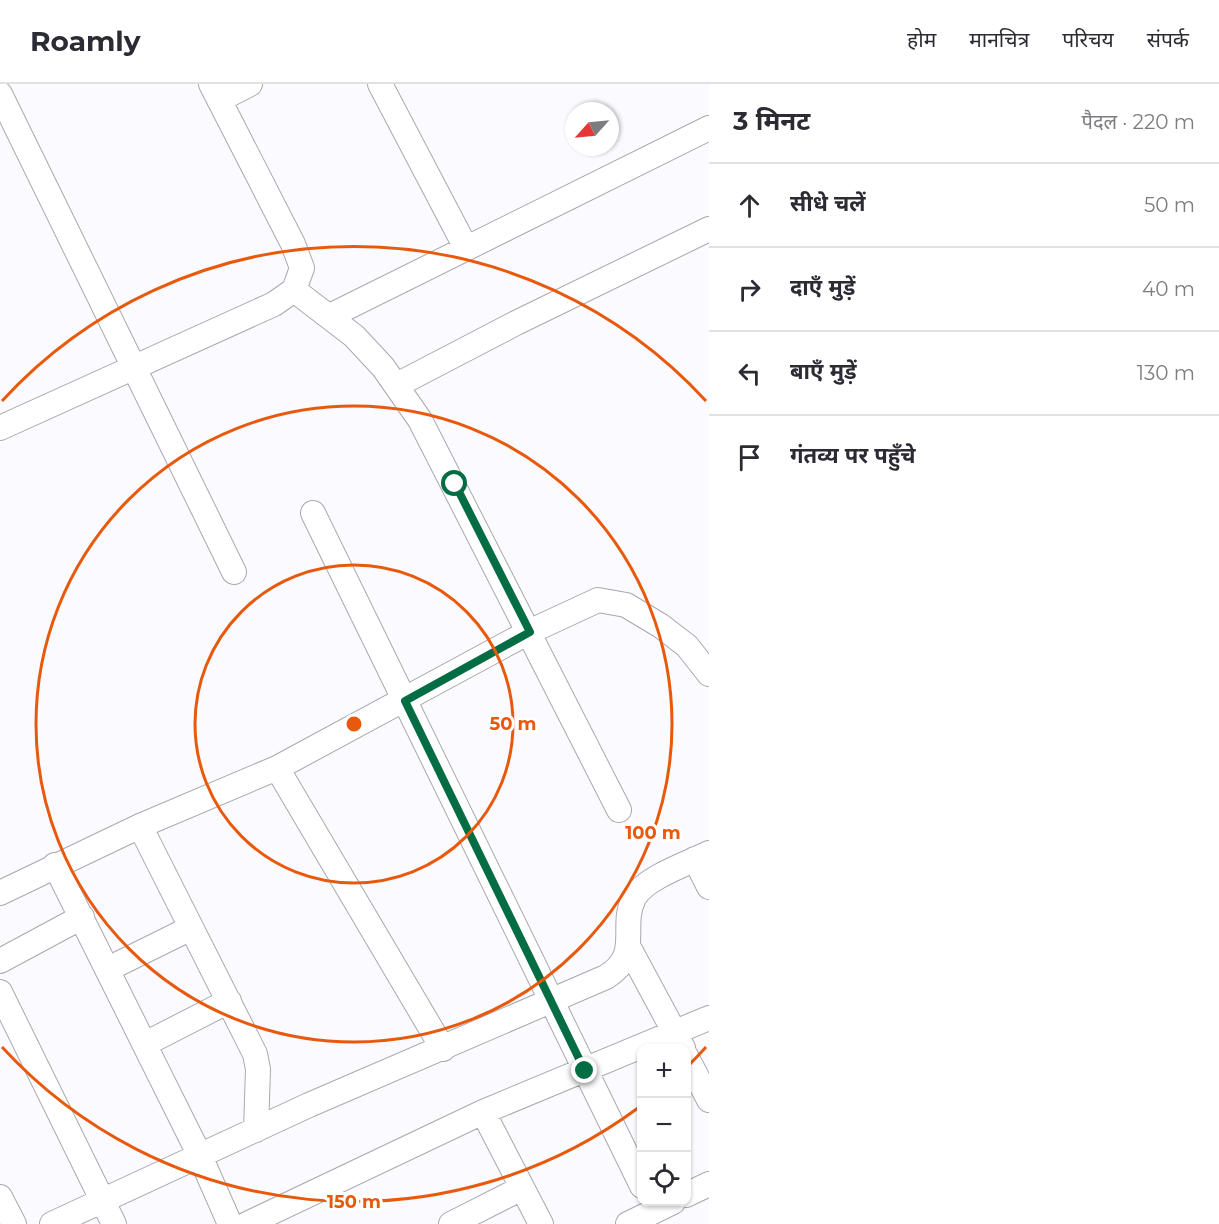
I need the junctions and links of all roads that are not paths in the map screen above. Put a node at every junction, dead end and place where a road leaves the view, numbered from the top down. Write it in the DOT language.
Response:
graph roads {
  1 [pos="250,84"];
  2 [pos="380,84"];
  3 [pos="215,92"];
  4 [pos="0,94"];
  5 [pos="709,128"];
  6 [pos="709,229"];
  7 [pos="466,248"];
  8 [pos="294,290"];
  9 [pos="330,316"];
  10 [pos="132,368"];
  11 [pos="397,385"];
  12 [pos="0,428"];
  13 [pos="313,513"];
  14 [pos="234,572"];
  15 [pos="530,632"];
  16 [pos="709,674"];
  17 [pos="405,701"];
  18 [pos="277,768"];
  19 [pos="619,810"];
  20 [pos="140,826"];
  21 [pos="702,856"];
  22 [pos="55,865"];
  23 [pos="709,886"];
  24 [pos="0,893"];
  25 [pos="82,917"];
  26 [pos="191,928"];
  27 [pos="628,946"];
  28 [pos="0,961"];
  29 [pos="108,969"];
  30 [pos="0,992"];
  31 [pos="230,1001"];
  32 [pos="550,1001"];
  33 [pos="709,1018"];
  34 [pos="679,1041"];
  35 [pos="145,1044"];
  36 [pos="443,1049"];
  37 [pos="691,1064"];
  38 [pos="585,1071"];
  39 [pos="709,1100"];
  40 [pos="483,1112"];
  41 [pos="256,1130"];
  42 [pos="200,1156"];
  43 [pos="637,1176"];
  44 [pos="709,1184"];
  45 [pos="522,1188"];
  46 [pos="691,1193"];
  47 [pos="0,1197"];
  48 [pos="103,1200"];
  49 [pos="659,1209"];
  50 [pos="14,1224"];
  51 [pos="52,1224"];
  52 [pos="114,1224"];
  53 [pos="230,1224"];
  54 [pos="247,1224"];
  55 [pos="451,1224"];
  56 [pos="541,1224"];
  57 [pos="628,1224"];
  1 -- 3 [label="street"];
  2 -- 7 [label="street"];
  3 -- 8 [label="street"];
  4 -- 10 [label="street"];
  5 -- 7 [label="street"];
  6 -- 11 [label="street"];
  7 -- 9 [label="street"];
  8 -- 9 [label="street"];
  8 -- 10 [label="street"];
  9 -- 11 [label="street"];
  10 -- 12 [label="street"];
  10 -- 14 [label="street"];
  11 -- 15 [label="street"];
  13 -- 17 [label="street"];
  15 -- 16 [label="street"];
  15 -- 17 [label="street"];
  15 -- 19 [label="street"];
  17 -- 18 [label="street"];
  17 -- 32 [label="street"];
  18 -- 20 [label="street"];
  18 -- 36 [label="street"];
  20 -- 22 [label="street"];
  20 -- 26 [label="street"];
  21 -- 23 [label="street"];
  21 -- 27 [label="street"];
  22 -- 24 [label="street"];
  22 -- 25 [label="street"];
  25 -- 28 [label="street"];
  25 -- 29 [label="street"];
  26 -- 29 [label="street"];
  26 -- 31 [label="street"];
  27 -- 32 [label="street"];
  27 -- 34 [label="street"];
  29 -- 35 [label="street"];
  30 -- 48 [label="street"];
  31 -- 35 [label="street"];
  31 -- 41 [label="street"];
  32 -- 36 [label="street"];
  32 -- 38 [label="street"];
  33 -- 34 [label="street"];
  34 -- 38 [label="street"];
  35 -- 42 [label="street"];
  36 -- 41 [label="street"];
  37 -- 39 [label="street"];
  38 -- 40 [label="street"];
  38 -- 43 [label="street"];
  40 -- 45 [label="street"];
  40 -- 54 [label="street"];
  41 -- 42 [label="street"];
  42 -- 48 [label="street"];
  42 -- 53 [label="street"];
  44 -- 46 [label="street"];
  45 -- 55 [label="street"];
  45 -- 56 [label="street"];
  47 -- 50 [label="street"];
  48 -- 51 [label="street"];
  48 -- 52 [label="street"];
  49 -- 57 [label="street"];
}
